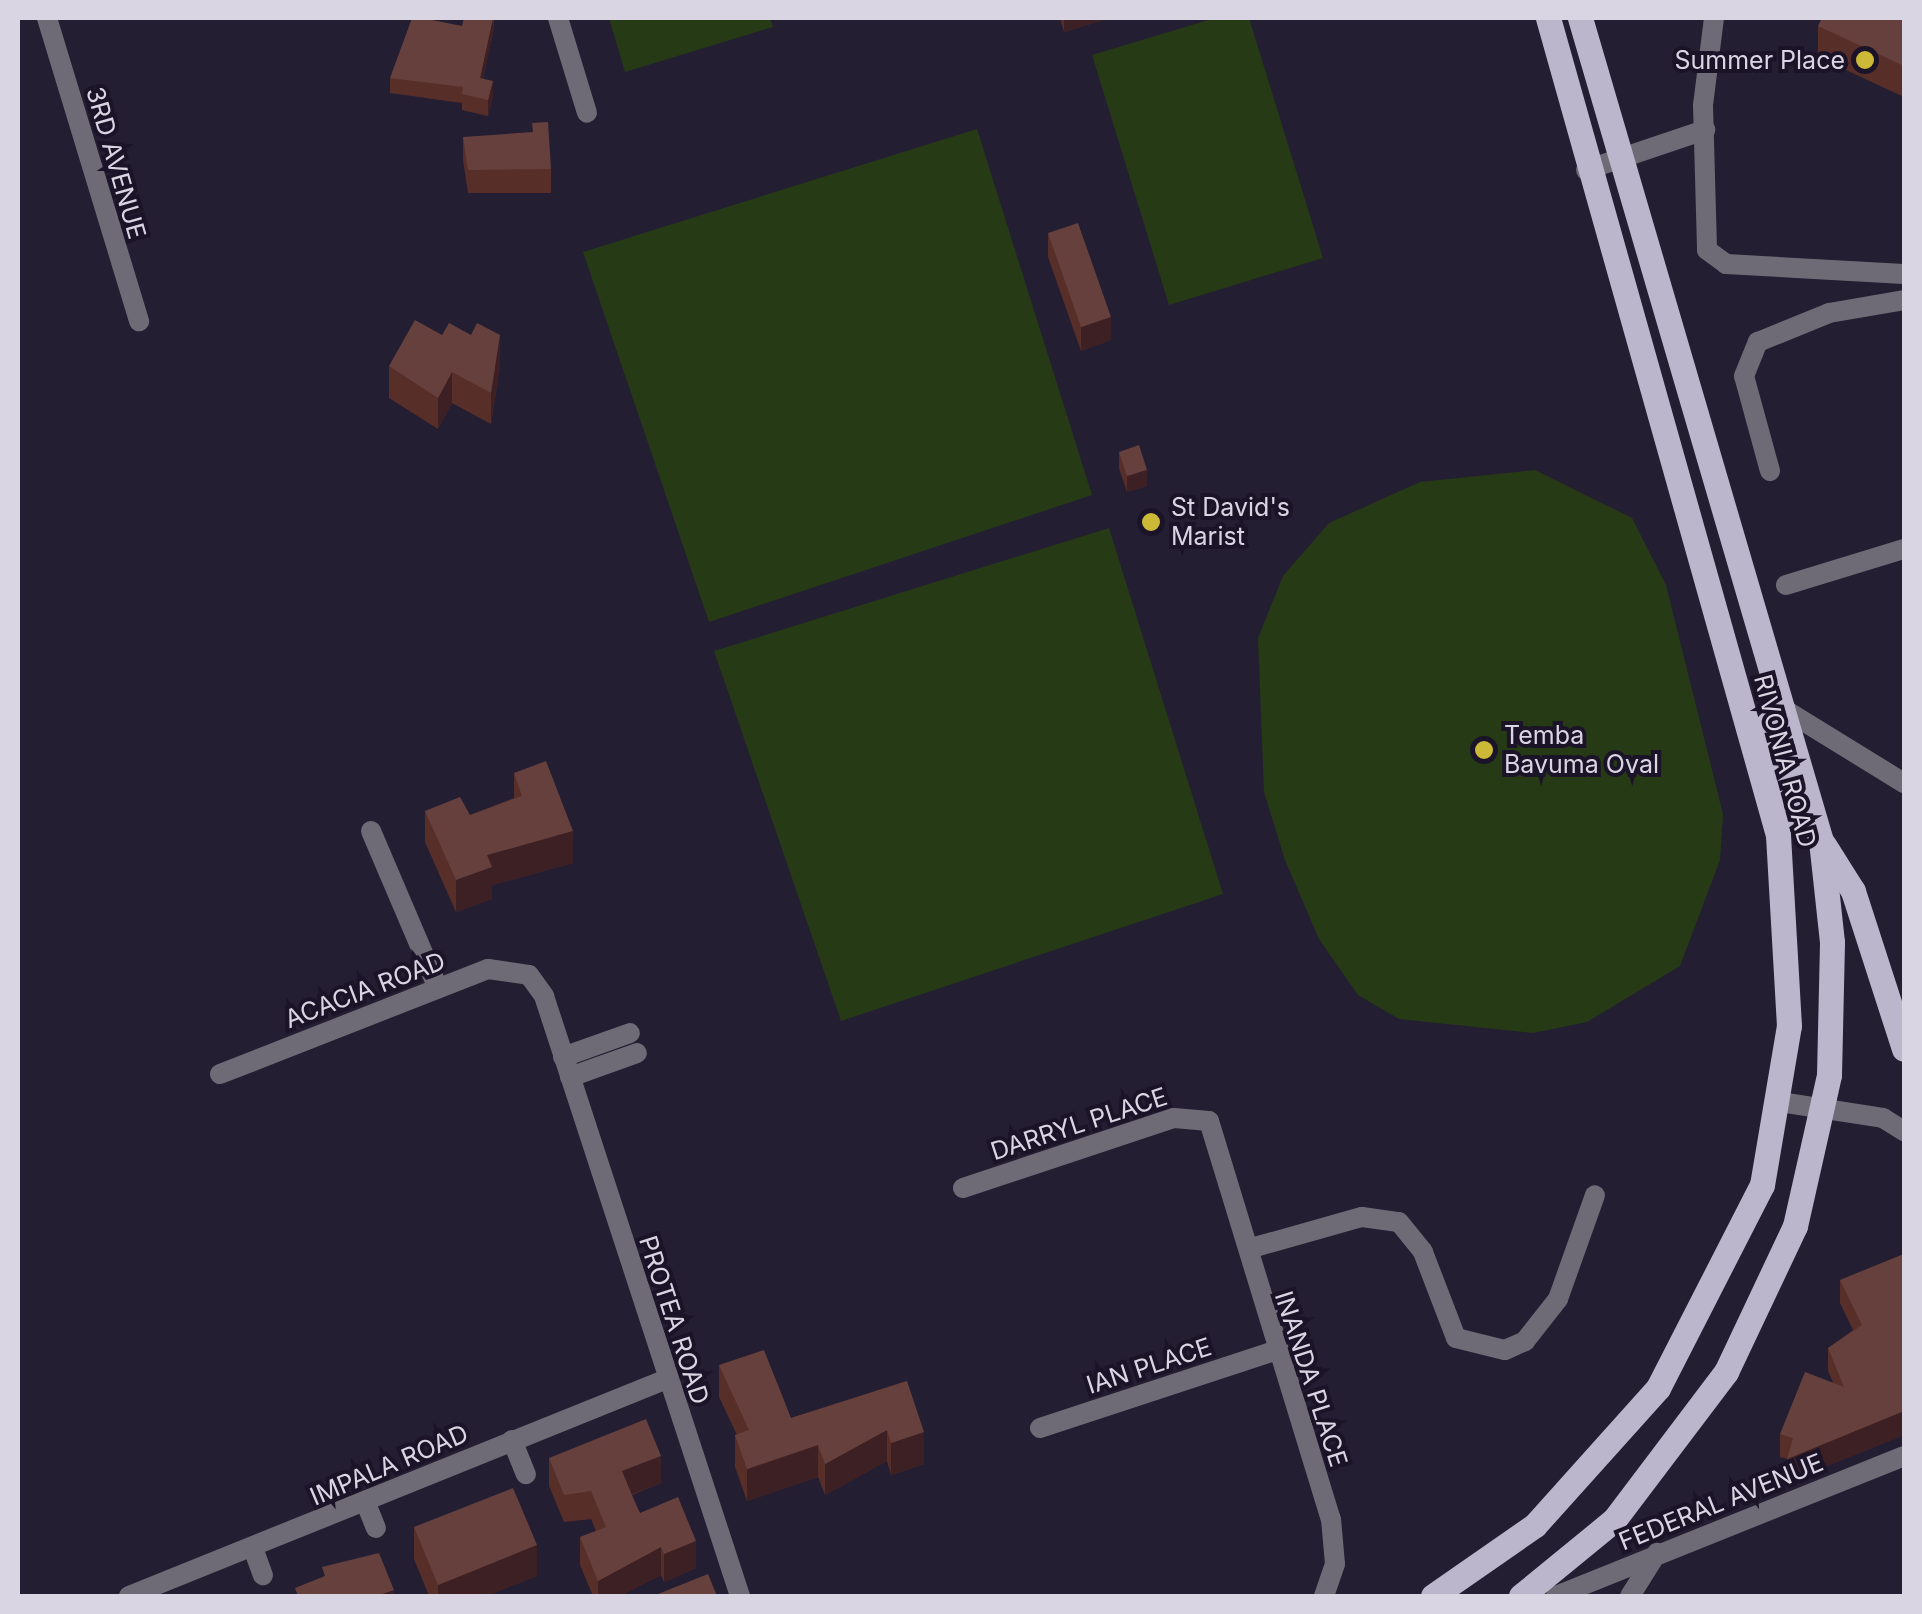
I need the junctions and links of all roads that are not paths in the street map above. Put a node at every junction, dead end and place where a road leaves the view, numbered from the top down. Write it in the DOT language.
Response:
graph roads {
  1 [pos="47,18"];
  2 [pos="558,18"];
  3 [pos="1548,18"];
  4 [pos="1580,18"];
  5 [pos="1714,18"];
  6 [pos="587,114"];
  7 [pos="1705,130"];
  8 [pos="1616,152"];
  9 [pos="1583,160"];
  10 [pos="1904,274"];
  11 [pos="1904,300"];
  12 [pos="139,321"];
  13 [pos="1770,471"];
  14 [pos="1904,549"];
  15 [pos="1786,585"];
  16 [pos="1782,708"];
  17 [pos="1904,782"];
  18 [pos="371,831"];
  19 [pos="1821,842"];
  20 [pos="1791,962"];
  21 [pos="529,975"];
  22 [pos="438,988"];
  23 [pos="1904,1050"];
  24 [pos="566,1067"];
  25 [pos="220,1074"];
  26 [pos="1780,1102"];
  27 [pos="1825,1110"];
  28 [pos="1209,1121"];
  29 [pos="1904,1131"];
  30 [pos="964,1188"];
  31 [pos="1595,1195"];
  32 [pos="1255,1247"];
  33 [pos="1274,1351"];
  34 [pos="667,1379"];
  35 [pos="1040,1428"];
  36 [pos="512,1440"];
  37 [pos="1904,1456"];
  38 [pos="526,1474"];
  39 [pos="365,1501"];
  40 [pos="376,1528"];
  41 [pos="252,1548"];
  42 [pos="1658,1553"];
  43 [pos="263,1576"];
  44 [pos="130,1596"];
  45 [pos="740,1596"];
  46 [pos="1324,1596"];
  47 [pos="1433,1596"];
  48 [pos="1521,1596"];
  49 [pos="1556,1596"];
  50 [pos="1630,1596"];
  1 -- 12 [label="street, 3RD AVENUE"];
  2 -- 6 [label="street"];
  3 -- 9 [label="main road, RIVONIA ROAD"];
  4 -- 8 [label="main road, RIVONIA ROAD"];
  5 -- 7 [label="street"];
  7 -- 8 [label="street"];
  7 -- 10 [label="street"];
  8 -- 9 [label="street"];
  8 -- 16 [label="main road, RIVONIA ROAD"];
  9 -- 20 [label="main road, RIVONIA ROAD"];
  11 -- 13 [label="street"];
  14 -- 15 [label="street"];
  16 -- 17 [label="street"];
  16 -- 19 [label="main road, RIVONIA ROAD"];
  16 -- 20 [label="main road"];
  18 -- 22 [label="street"];
  19 -- 23 [label="main road"];
  19 -- 27 [label="main road, RIVONIA ROAD"];
  20 -- 26 [label="main road, RIVONIA ROAD"];
  21 -- 22 [label="street, ACACIA ROAD"];
  21 -- 24 [label="street, PROTEA ROAD"];
  22 -- 25 [label="street, ACACIA ROAD"];
  24 -- 24 [label="street"];
  24 -- 34 [label="street, PROTEA ROAD"];
  26 -- 27 [label="street"];
  26 -- 47 [label="main road, RIVONIA ROAD"];
  27 -- 29 [label="street"];
  27 -- 48 [label="main road, RIVONIA ROAD"];
  28 -- 30 [label="street, DARRYL PLACE"];
  28 -- 32 [label="street, INANDA PLACE"];
  31 -- 32 [label="street"];
  32 -- 33 [label="street, INANDA PLACE"];
  33 -- 35 [label="street, IAN PLACE"];
  33 -- 46 [label="street, INANDA PLACE"];
  34 -- 36 [label="street, IMPALA ROAD"];
  34 -- 45 [label="street, PROTEA ROAD"];
  36 -- 38 [label="street"];
  36 -- 39 [label="street, IMPALA ROAD"];
  37 -- 42 [label="street, FEDERAL AVENUE"];
  39 -- 40 [label="street"];
  39 -- 41 [label="street, IMPALA ROAD"];
  41 -- 43 [label="street"];
  41 -- 44 [label="street, IMPALA ROAD"];
  42 -- 49 [label="street, FEDERAL AVENUE"];
  42 -- 50 [label="street"];
}
